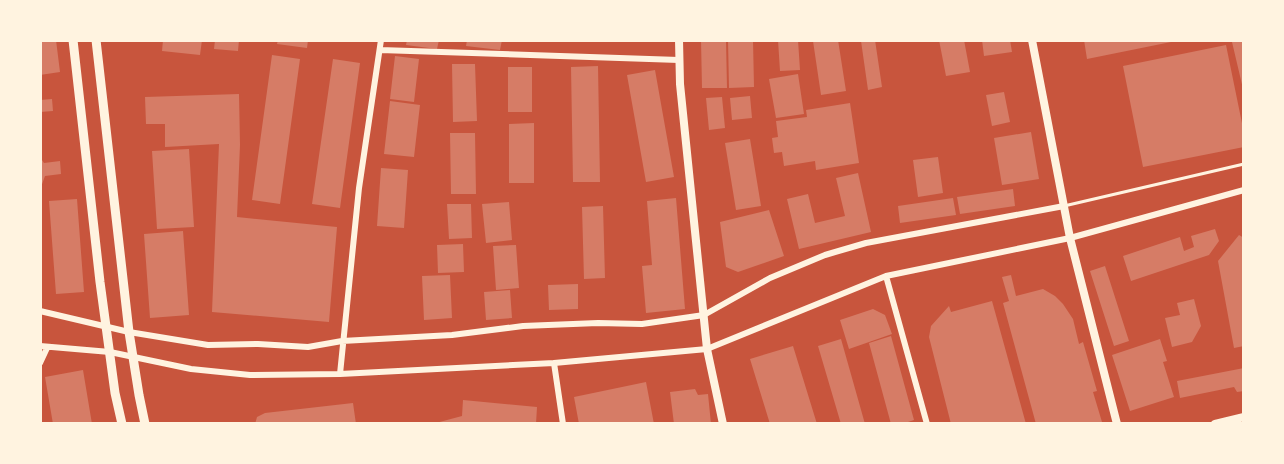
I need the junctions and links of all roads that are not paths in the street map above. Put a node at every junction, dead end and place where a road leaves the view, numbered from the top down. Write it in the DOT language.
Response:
graph roads {
  1 [pos="73,40"];
  2 [pos="96,40"];
  3 [pos="381,40"];
  4 [pos="679,40"];
  5 [pos="1032,40"];
  6 [pos="380,50"];
  7 [pos="679,60"];
  8 [pos="1244,164"];
  9 [pos="1244,190"];
  10 [pos="1064,206"];
  11 [pos="1070,238"];
  12 [pos="886,276"];
  13 [pos="40,311"];
  14 [pos="704,315"];
  15 [pos="106,326"];
  16 [pos="129,332"];
  17 [pos="342,341"];
  18 [pos="44,347"];
  19 [pos="707,349"];
  20 [pos="110,352"];
  21 [pos="132,358"];
  22 [pos="40,363"];
  23 [pos="554,363"];
  24 [pos="340,374"];
  25 [pos="1244,417"];
  26 [pos="122,423"];
  27 [pos="146,423"];
  28 [pos="563,423"];
  29 [pos="723,423"];
  30 [pos="927,423"];
  31 [pos="1117,423"];
  32 [pos="1215,423"];
  1 -- 15 [label="main road"];
  2 -- 16 [label="main road"];
  3 -- 6 [label="street"];
  4 -- 7 [label="street"];
  5 -- 10 [label="street"];
  6 -- 7 [label="street"];
  6 -- 17 [label="street"];
  7 -- 14 [label="street"];
  8 -- 10 [label="lane"];
  9 -- 11 [label="street"];
  10 -- 11 [label="street"];
  10 -- 14 [label="street"];
  11 -- 12 [label="street"];
  11 -- 31 [label="street"];
  12 -- 19 [label="street"];
  12 -- 30 [label="street"];
  13 -- 15 [label="street"];
  14 -- 17 [label="street"];
  14 -- 19 [label="street"];
  15 -- 16 [label="street"];
  15 -- 20 [label="main road"];
  16 -- 17 [label="street"];
  16 -- 21 [label="main road"];
  17 -- 24 [label="street"];
  18 -- 20 [label="street"];
  18 -- 22 [label="street"];
  19 -- 23 [label="street"];
  19 -- 29 [label="street"];
  20 -- 21 [label="street"];
  20 -- 26 [label="main road"];
  21 -- 24 [label="street"];
  21 -- 27 [label="main road"];
  23 -- 24 [label="street"];
  23 -- 28 [label="street"];
  25 -- 32 [label="main road"];
}
